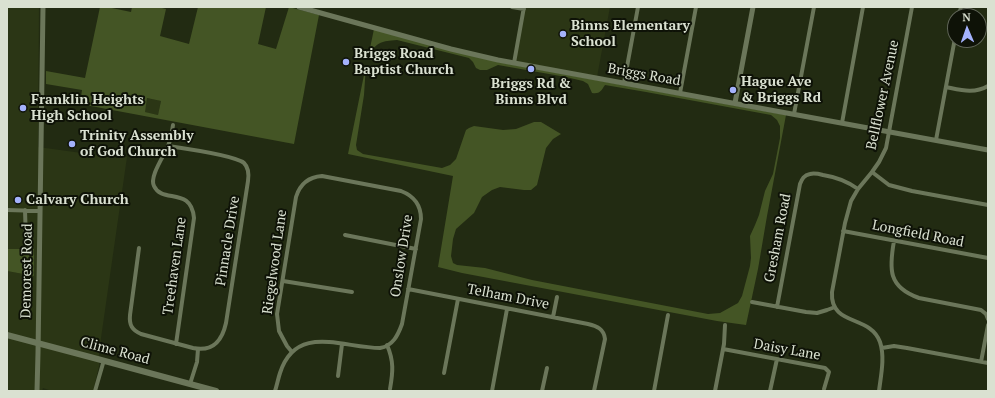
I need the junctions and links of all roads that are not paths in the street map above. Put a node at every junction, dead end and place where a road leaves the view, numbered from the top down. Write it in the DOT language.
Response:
graph roads {
  1 [pos="43,7"];
  2 [pos="299,7"];
  3 [pos="512,7"];
  4 [pos="638,7"];
  5 [pos="696,7"];
  6 [pos="753,7"];
  7 [pos="814,7"];
  8 [pos="863,7"];
  9 [pos="912,7"];
  10 [pos="524,8"];
  11 [pos="953,48"];
  12 [pos="514,63"];
  13 [pos="624,83"];
  14 [pos="988,86"];
  15 [pos="946,87"];
  16 [pos="680,93"];
  17 [pos="735,104"];
  18 [pos="794,114"];
  19 [pos="842,123"];
  20 [pos="173,125"];
  21 [pos="889,132"];
  22 [pos="936,140"];
  23 [pos="168,146"];
  24 [pos="988,150"];
  25 [pos="872,172"];
  26 [pos="312,178"];
  27 [pos="858,188"];
  28 [pos="988,205"];
  29 [pos="7,210"];
  30 [pos="25,210"];
  31 [pos="40,211"];
  32 [pos="843,231"];
  33 [pos="345,235"];
  34 [pos="894,241"];
  35 [pos="26,242"];
  36 [pos="139,248"];
  37 [pos="416,248"];
  38 [pos="988,258"];
  39 [pos="283,280"];
  40 [pos="408,289"];
  41 [pos="352,292"];
  42 [pos="557,297"];
  43 [pos="458,299"];
  44 [pos="752,302"];
  45 [pos="777,307"];
  46 [pos="835,307"];
  47 [pos="507,309"];
  48 [pos="668,315"];
  49 [pos="553,317"];
  50 [pos="988,319"];
  51 [pos="725,324"];
  52 [pos="988,325"];
  53 [pos="7,335"];
  54 [pos="38,343"];
  55 [pos="176,344"];
  56 [pos="342,344"];
  57 [pos="387,345"];
  58 [pos="882,348"];
  59 [pos="198,349"];
  60 [pos="723,349"];
  61 [pos="292,352"];
  62 [pos="777,359"];
  63 [pos="104,360"];
  64 [pos="981,362"];
  65 [pos="988,363"];
  66 [pos="547,368"];
  67 [pos="444,373"];
  68 [pos="338,376"];
  69 [pos="190,384"];
  70 [pos="390,389"];
  71 [pos="824,389"];
  72 [pos="36,391"];
  73 [pos="95,391"];
  74 [pos="216,391"];
  75 [pos="275,391"];
  76 [pos="492,391"];
  77 [pos="542,391"];
  78 [pos="594,391"];
  79 [pos="654,391"];
  80 [pos="715,391"];
  81 [pos="770,391"];
  82 [pos="880,391"];
  1 -- 31 [label="street, Demorest Road"];
  2 -- 12 [label="street, Briggs Road"];
  3 -- 10 [label="street"];
  4 -- 13 [label="street"];
  5 -- 16 [label="street"];
  6 -- 17 [label="street"];
  7 -- 18 [label="street"];
  8 -- 19 [label="street"];
  9 -- 21 [label="street, Bellflower Avenue"];
  10 -- 12 [label="street"];
  11 -- 15 [label="street"];
  12 -- 13 [label="street, Briggs Road"];
  13 -- 16 [label="street, Briggs Road"];
  14 -- 15 [label="street"];
  15 -- 22 [label="street"];
  16 -- 17 [label="street, Briggs Road"];
  17 -- 18 [label="street, Briggs Road"];
  18 -- 19 [label="street, Briggs Road"];
  19 -- 21 [label="street, Briggs Road"];
  20 -- 23 [label="street, Treehaven Lane"];
  21 -- 22 [label="street, Briggs Road"];
  21 -- 25 [label="street, Bellflower Avenue"];
  22 -- 24 [label="street, Briggs Road"];
  23 -- 55 [label="street, Treehaven Lane"];
  23 -- 59 [label="street, Pinnacle Drive"];
  25 -- 27 [label="street, Bellflower Avenue"];
  25 -- 28 [label="street"];
  26 -- 37 [label="street, Onslow Drive"];
  26 -- 39 [label="street, Riegelwood Lane"];
  27 -- 32 [label="street, Bellflower Avenue"];
  27 -- 45 [label="street, Gresham Road"];
  29 -- 30 [label="street"];
  30 -- 31 [label="street"];
  30 -- 35 [label="street"];
  31 -- 54 [label="street, Demorest Road"];
  32 -- 34 [label="street, Longfield Road"];
  32 -- 46 [label="street, Bellflower Avenue"];
  33 -- 37 [label="street"];
  34 -- 38 [label="street, Longfield Road"];
  34 -- 50 [label="street"];
  36 -- 55 [label="street"];
  37 -- 40 [label="street, Onslow Drive"];
  39 -- 41 [label="street"];
  39 -- 61 [label="street, Riegelwood Lane"];
  40 -- 43 [label="street, Telham Drive"];
  40 -- 57 [label="street, Onslow Drive"];
  42 -- 49 [label="street"];
  43 -- 47 [label="street, Telham Drive"];
  43 -- 67 [label="street"];
  44 -- 45 [label="street"];
  45 -- 46 [label="street"];
  46 -- 58 [label="street"];
  47 -- 49 [label="street, Telham Drive"];
  47 -- 76 [label="street"];
  48 -- 79 [label="street"];
  49 -- 78 [label="street, Telham Drive"];
  51 -- 60 [label="street"];
  52 -- 64 [label="street"];
  53 -- 54 [label="main road, Clime Road"];
  54 -- 63 [label="main road, Clime Road"];
  54 -- 72 [label="street, Demorest Road"];
  55 -- 59 [label="street"];
  56 -- 57 [label="street"];
  56 -- 61 [label="street"];
  56 -- 68 [label="street"];
  57 -- 70 [label="street"];
  58 -- 64 [label="street"];
  58 -- 82 [label="street"];
  59 -- 69 [label="street"];
  60 -- 62 [label="street, Daisy Lane"];
  60 -- 80 [label="street"];
  61 -- 75 [label="street"];
  62 -- 71 [label="street, Daisy Lane"];
  62 -- 81 [label="street"];
  63 -- 69 [label="main road, Clime Road"];
  63 -- 73 [label="street"];
  64 -- 65 [label="street"];
  66 -- 77 [label="street"];
  69 -- 74 [label="main road, Clime Road"];
}
